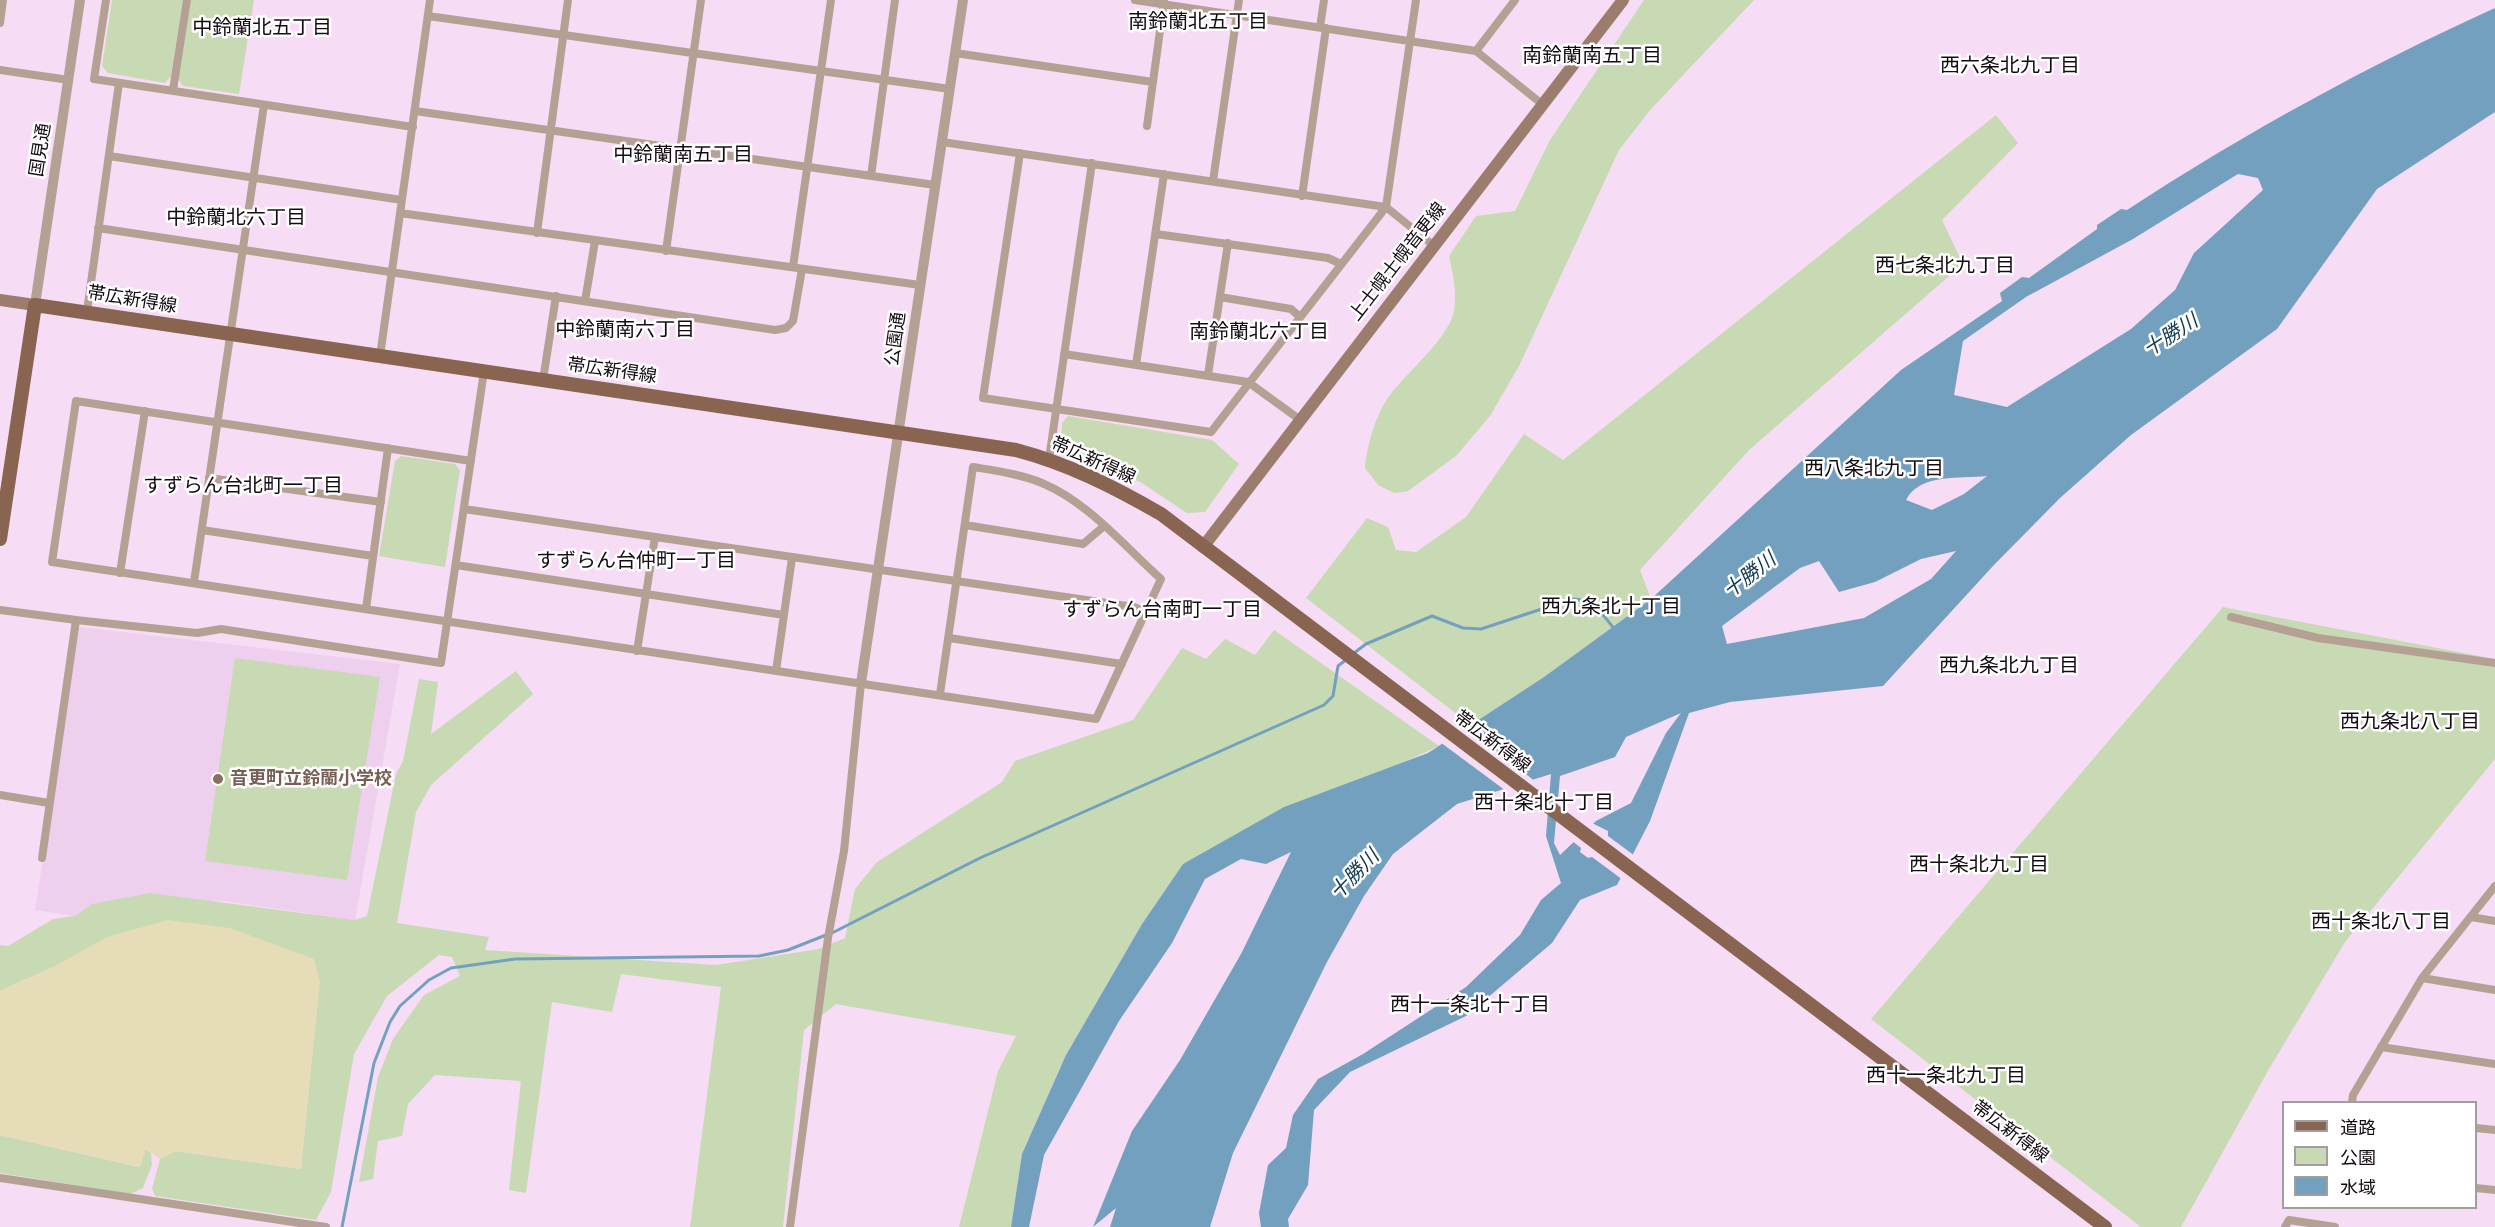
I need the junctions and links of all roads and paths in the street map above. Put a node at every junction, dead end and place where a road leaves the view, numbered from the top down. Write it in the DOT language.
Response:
graph roads {
  1 [pos="3,0"];
  2 [pos="80,0"];
  3 [pos="106,0"];
  4 [pos="187,0"];
  5 [pos="430,0"];
  6 [pos="568,0"];
  7 [pos="701,0"];
  8 [pos="831,0"];
  9 [pos="895,0"];
  10 [pos="963,0"];
  11 [pos="1135,0"];
  12 [pos="1239,0"];
  13 [pos="1324,0"];
  14 [pos="1416,0"];
  15 [pos="1515,0"];
  16 [pos="1623,0"];
  17 [pos="1164,2"];
  18 [pos="1237,15"];
  19 [pos="428,16"];
  20 [pos="0,23"];
  21 [pos="1323,28"];
  22 [pos="564,34"];
  23 [pos="1410,40"];
  24 [pos="1476,51"];
  25 [pos="694,52"];
  26 [pos="955,53"];
  27 [pos="0,70"];
  28 [pos="821,70"];
  29 [pos="884,79"];
  30 [pos="69,80"];
  31 [pos="1153,82"];
  32 [pos="119,83"];
  33 [pos="950,89"];
  34 [pos="173,90"];
  35 [pos="1542,104"];
  36 [pos="264,105"];
  37 [pos="415,111"];
  38 [pos="1147,126"];
  39 [pos="412,127"];
  40 [pos="551,131"];
  41 [pos="942,142"];
  42 [pos="680,149"];
  43 [pos="1020,153"];
  44 [pos="109,156"];
  45 [pos="1092,164"];
  46 [pos="807,166"];
  47 [pos="1164,174"];
  48 [pos="871,176"];
  49 [pos="254,177"];
  50 [pos="1213,181"];
  51 [pos="935,185"];
  52 [pos="1302,196"];
  53 [pos="402,200"];
  54 [pos="1386,207"];
  55 [pos="400,213"];
  56 [pos="98,228"];
  57 [pos="537,233"];
  58 [pos="1156,234"];
  59 [pos="595,241"];
  60 [pos="1228,243"];
  61 [pos="1433,245"];
  62 [pos="243,251"];
  63 [pos="666,251"];
  64 [pos="1341,264"];
  65 [pos="797,268"];
  66 [pos="392,271"];
  67 [pos="920,285"];
  68 [pos="556,296"];
  69 [pos="1220,297"];
  70 [pos="0,300"];
  71 [pos="585,301"];
  72 [pos="35,305"];
  73 [pos="87,311"];
  74 [pos="1300,317"];
  75 [pos="230,333"];
  76 [pos="1064,354"];
  77 [pos="380,356"];
  78 [pos="1136,365"];
  79 [pos="484,371"];
  80 [pos="1208,375"];
  81 [pos="543,380"];
  82 [pos="1248,382"];
  83 [pos="1056,410"];
  84 [pos="145,411"];
  85 [pos="1299,419"];
  86 [pos="218,423"];
  87 [pos="898,433"];
  88 [pos="388,448"];
  89 [pos="1048,459"];
  90 [pos="471,461"];
  91 [pos="209,478"];
  92 [pos="381,502"];
  93 [pos="464,509"];
  94 [pos="965,525"];
  95 [pos="1103,527"];
  96 [pos="202,530"];
  97 [pos="655,537"];
  98 [pos="0,539"];
  99 [pos="1203,546"];
  100 [pos="373,556"];
  101 [pos="792,558"];
  102 [pos="456,565"];
  103 [pos="878,570"];
  104 [pos="120,573"];
  105 [pos="194,582"];
  106 [pos="957,582"];
  107 [pos="646,594"];
  108 [pos="366,609"];
  109 [pos="0,610"];
  110 [pos="1146,612"];
  111 [pos="784,615"];
  112 [pos="2231,617"];
  113 [pos="76,620"];
  114 [pos="446,621"];
  115 [pos="949,638"];
  116 [pos="637,651"];
  117 [pos="2495,663"];
  118 [pos="1122,664"];
  119 [pos="776,671"];
  120 [pos="861,683"];
  121 [pos="940,694"];
  122 [pos="0,795"];
  123 [pos="49,803"];
  124 [pos="42,858"];
  125 [pos="2495,886"];
  126 [pos="2471,917"];
  127 [pos="2495,921"];
  128 [pos="2422,978"];
  129 [pos="2495,990"];
  130 [pos="2381,1047"];
  131 [pos="2495,1064"];
  132 [pos="2352,1101"];
  133 [pos="2477,1128"];
  134 [pos="2495,1131"];
  135 [pos="0,1178"];
  136 [pos="2477,1188"];
  137 [pos="2495,1190"];
  138 [pos="326,1227"];
  139 [pos="790,1227"];
  140 [pos="2105,1227"];
  141 [pos="2285,1227"];
  142 [pos="2335,1227"];
  1 -- 20 [label="street"];
  2 -- 30 [label="street, 国見通"];
  3 -- 32 [label="street"];
  4 -- 34 [label="street"];
  5 -- 19 [label="street"];
  6 -- 22 [label="street"];
  7 -- 25 [label="street"];
  8 -- 28 [label="street"];
  9 -- 29 [label="street"];
  10 -- 26 [label="street, 公園通"];
  11 -- 17 [label="street"];
  12 -- 18 [label="street"];
  13 -- 21 [label="street"];
  14 -- 23 [label="street"];
  15 -- 24 [label="street"];
  16 -- 35 [label="main road, 上士幌士幌音更線"];
  17 -- 18 [label="street"];
  17 -- 31 [label="street"];
  18 -- 21 [label="street"];
  18 -- 50 [label="street"];
  19 -- 22 [label="street"];
  19 -- 37 [label="street"];
  21 -- 23 [label="street"];
  21 -- 52 [label="street"];
  22 -- 25 [label="street"];
  22 -- 40 [label="street"];
  23 -- 24 [label="street"];
  23 -- 54 [label="street"];
  24 -- 35 [label="street"];
  25 -- 28 [label="street"];
  25 -- 42 [label="street"];
  26 -- 31 [label="street"];
  26 -- 33 [label="street, 公園通"];
  27 -- 30 [label="street"];
  28 -- 29 [label="street"];
  28 -- 46 [label="street"];
  29 -- 33 [label="street"];
  29 -- 48 [label="street"];
  30 -- 72 [label="street, 国見通"];
  31 -- 38 [label="street"];
  32 -- 34 [label="street"];
  32 -- 44 [label="street"];
  33 -- 41 [label="street, 公園通"];
  34 -- 36 [label="street"];
  35 -- 61 [label="main road, 上士幌士幌音更線"];
  36 -- 39 [label="street"];
  36 -- 49 [label="street"];
  37 -- 39 [label="street"];
  37 -- 40 [label="street"];
  39 -- 53 [label="street"];
  40 -- 42 [label="street"];
  40 -- 57 [label="street"];
  41 -- 43 [label="street"];
  41 -- 51 [label="street, 公園通"];
  42 -- 46 [label="street"];
  42 -- 63 [label="street"];
  43 -- 45 [label="street"];
  43 -- 83 [label="street"];
  44 -- 49 [label="street"];
  44 -- 56 [label="street"];
  45 -- 47 [label="street"];
  45 -- 76 [label="street"];
  46 -- 48 [label="street"];
  46 -- 65 [label="street"];
  47 -- 50 [label="street"];
  47 -- 58 [label="street"];
  48 -- 51 [label="street"];
  49 -- 53 [label="street"];
  49 -- 62 [label="street"];
  50 -- 52 [label="street"];
  51 -- 67 [label="street, 公園通"];
  52 -- 54 [label="street"];
  53 -- 55 [label="street"];
  54 -- 61 [label="street"];
  54 -- 64 [label="street"];
  55 -- 57 [label="street"];
  55 -- 66 [label="street"];
  56 -- 62 [label="street"];
  56 -- 73 [label="street"];
  57 -- 59 [label="street"];
  58 -- 60 [label="street"];
  58 -- 78 [label="street"];
  59 -- 63 [label="street"];
  59 -- 71 [label="street"];
  60 -- 64 [label="street"];
  60 -- 69 [label="street"];
  61 -- 85 [label="main road, 上士幌士幌音更線"];
  62 -- 66 [label="street"];
  62 -- 75 [label="street"];
  63 -- 65 [label="street"];
  64 -- 74 [label="street"];
  65 -- 67 [label="street"];
  65 -- 71 [label="street"];
  66 -- 68 [label="street"];
  66 -- 77 [label="street"];
  67 -- 87 [label="street, 公園通"];
  68 -- 71 [label="street"];
  68 -- 81 [label="street"];
  69 -- 74 [label="street"];
  69 -- 80 [label="street"];
  70 -- 72 [label="main road"];
  72 -- 73 [label="main road, 帯広新得線"];
  72 -- 98 [label="main road"];
  73 -- 75 [label="main road, 帯広新得線"];
  74 -- 82 [label="street"];
  75 -- 77 [label="main road, 帯広新得線"];
  75 -- 86 [label="street"];
  76 -- 78 [label="street"];
  76 -- 83 [label="street"];
  77 -- 79 [label="main road, 帯広新得線"];
  78 -- 80 [label="street"];
  79 -- 81 [label="main road, 帯広新得線"];
  79 -- 90 [label="street"];
  80 -- 82 [label="street"];
  81 -- 87 [label="main road, 帯広新得線"];
  82 -- 83 [label="street"];
  82 -- 85 [label="street"];
  83 -- 89 [label="street"];
  84 -- 86 [label="street"];
  84 -- 104 [label="street"];
  84 -- 104 [label="street"];
  85 -- 99 [label="main road, 上士幌士幌音更線"];
  86 -- 88 [label="street"];
  86 -- 91 [label="street"];
  87 -- 89 [label="main road, 帯広新得線"];
  87 -- 103 [label="street, 公園通"];
  88 -- 90 [label="street"];
  88 -- 92 [label="street"];
  89 -- 99 [label="main road, 帯広新得線"];
  90 -- 93 [label="street"];
  91 -- 92 [label="street"];
  91 -- 96 [label="street"];
  92 -- 100 [label="street"];
  93 -- 97 [label="street"];
  93 -- 102 [label="street"];
  94 -- 95 [label="street"];
  94 -- 95 [label="street"];
  94 -- 106 [label="street"];
  95 -- 110 [label="street"];
  96 -- 100 [label="street"];
  96 -- 105 [label="street"];
  97 -- 101 [label="street"];
  97 -- 107 [label="street"];
  99 -- 140 [label="main road, 帯広新得線"];
  100 -- 108 [label="street"];
  101 -- 103 [label="street"];
  101 -- 111 [label="street"];
  102 -- 107 [label="street"];
  102 -- 114 [label="street"];
  103 -- 106 [label="street"];
  103 -- 120 [label="street, 公園通"];
  104 -- 105 [label="street"];
  105 -- 108 [label="street"];
  106 -- 110 [label="street"];
  106 -- 115 [label="street"];
  107 -- 111 [label="street"];
  107 -- 116 [label="street"];
  108 -- 114 [label="street"];
  109 -- 113 [label="street"];
  110 -- 118 [label="street"];
  111 -- 119 [label="street"];
  112 -- 117 [label="street"];
  113 -- 114 [label="street"];
  113 -- 123 [label="street"];
  114 -- 116 [label="street"];
  115 -- 118 [label="street"];
  115 -- 121 [label="street"];
  116 -- 119 [label="street"];
  118 -- 121 [label="street"];
  119 -- 120 [label="street"];
  120 -- 121 [label="street"];
  120 -- 139 [label="street"];
  122 -- 123 [label="street"];
  123 -- 124 [label="street"];
  125 -- 126 [label="street"];
  126 -- 127 [label="street"];
  126 -- 128 [label="street"];
  128 -- 129 [label="street"];
  128 -- 130 [label="street"];
  130 -- 131 [label="street"];
  130 -- 132 [label="street"];
  133 -- 134 [label="street"];
  135 -- 138 [label="street"];
  136 -- 137 [label="street"];
  141 -- 142 [label="street"];
}
